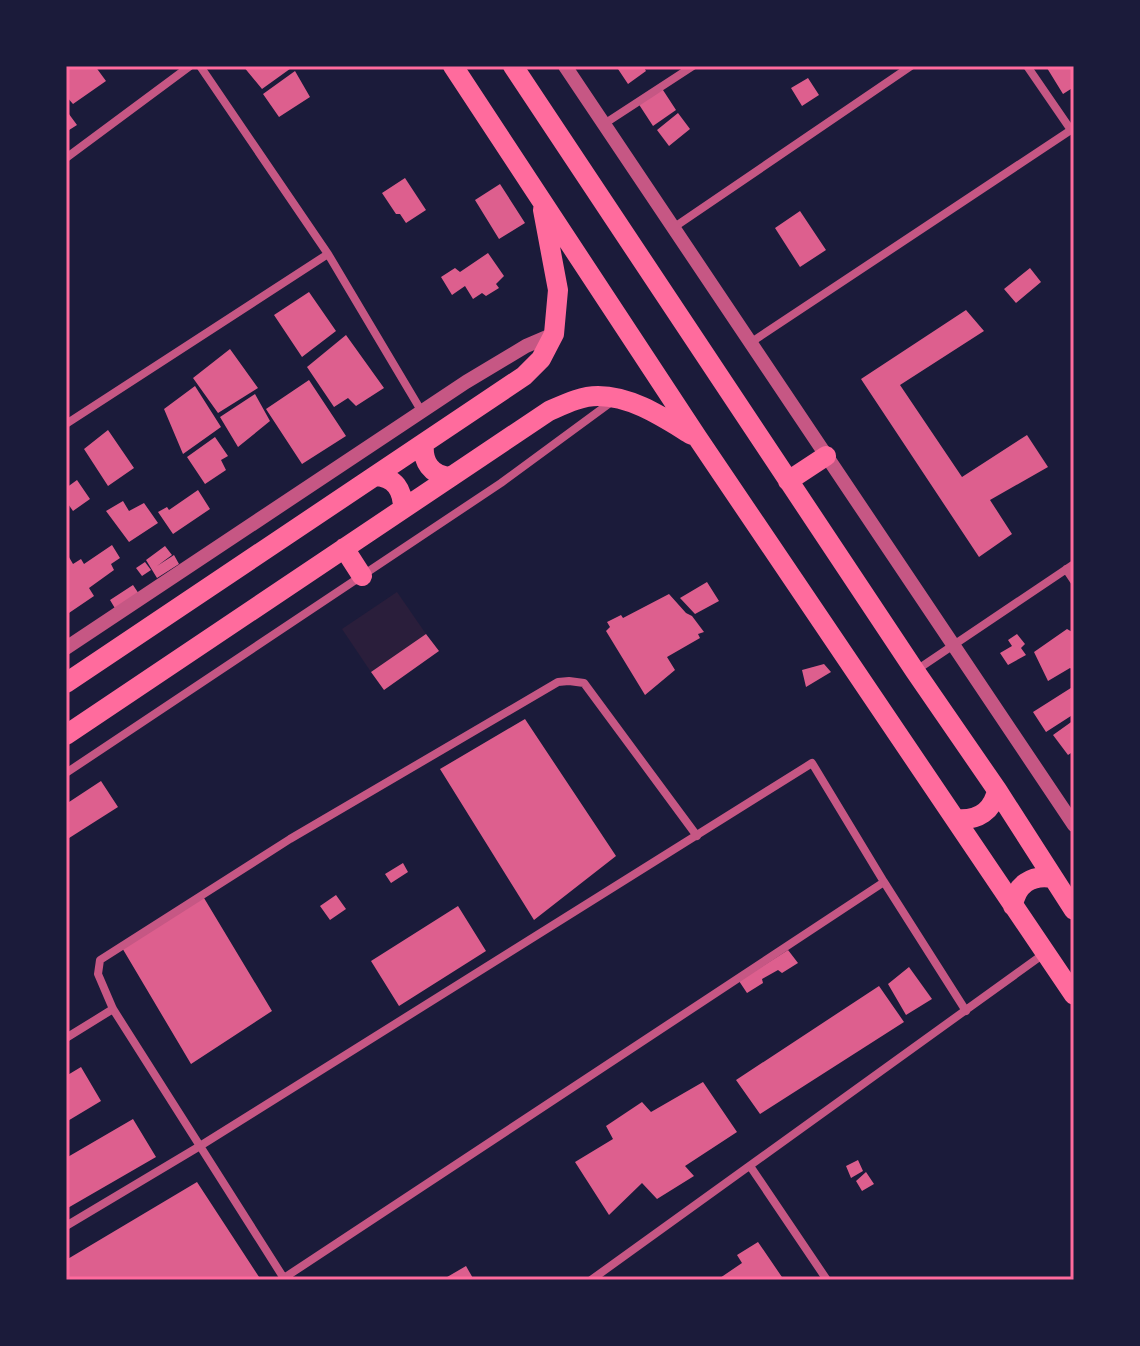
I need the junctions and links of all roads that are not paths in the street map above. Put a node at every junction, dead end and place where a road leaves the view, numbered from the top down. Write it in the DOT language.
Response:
graph roads {
  1 [pos="190,66"];
  2 [pos="200,66"];
  3 [pos="453,66"];
  4 [pos="513,66"];
  5 [pos="565,66"];
  6 [pos="693,66"];
  7 [pos="911,66"];
  8 [pos="1027,66"];
  9 [pos="604,124"];
  10 [pos="1072,129"];
  11 [pos="66,158"];
  12 [pos="541,202"];
  13 [pos="673,228"];
  14 [pos="328,254"];
  15 [pos="554,334"];
  16 [pos="750,343"];
  17 [pos="617,398"];
  18 [pos="422,412"];
  19 [pos="66,424"];
  20 [pos="697,437"];
  21 [pos="424,443"];
  22 [pos="826,456"];
  23 [pos="375,476"];
  24 [pos="450,477"];
  25 [pos="788,481"];
  26 [pos="403,509"];
  27 [pos="344,548"];
  28 [pos="1070,566"];
  29 [pos="362,576"];
  30 [pos="1074,581"];
  31 [pos="953,645"];
  32 [pos="66,648"];
  33 [pos="915,671"];
  34 [pos="68,676"];
  35 [pos="66,735"];
  36 [pos="66,773"];
  37 [pos="997,790"];
  38 [pos="956,819"];
  39 [pos="1074,825"];
  40 [pos="697,836"];
  41 [pos="1053,878"];
  42 [pos="884,882"];
  43 [pos="1013,906"];
  44 [pos="1074,910"];
  45 [pos="1046,953"];
  46 [pos="1074,995"];
  47 [pos="113,1009"];
  48 [pos="966,1011"];
  49 [pos="66,1038"];
  50 [pos="200,1146"];
  51 [pos="750,1166"];
  52 [pos="66,1226"];
  53 [pos="284,1279"];
  54 [pos="591,1280"];
  55 [pos="827,1280"];
  1 -- 11 [label="street"];
  2 -- 14 [label="street"];
  3 -- 12 [label="main road"];
  4 -- 25 [label="main road"];
  5 -- 9 [label="street"];
  6 -- 9 [label="street"];
  7 -- 13 [label="street"];
  8 -- 10 [label="street"];
  9 -- 13 [label="street"];
  10 -- 16 [label="street"];
  12 -- 15 [label="main road"];
  12 -- 20 [label="main road"];
  13 -- 16 [label="street"];
  14 -- 18 [label="street"];
  14 -- 19 [label="street"];
  15 -- 18 [label="street"];
  15 -- 21 [label="main road"];
  16 -- 22 [label="street"];
  17 -- 20 [label="main road"];
  17 -- 24 [label="main road"];
  17 -- 29 [label="street"];
  18 -- 32 [label="street"];
  20 -- 38 [label="main road"];
  21 -- 23 [label="main road"];
  21 -- 24 [label="main road"];
  22 -- 25 [label="main road"];
  22 -- 31 [label="street"];
  23 -- 26 [label="main road"];
  23 -- 34 [label="main road"];
  24 -- 26 [label="main road"];
  25 -- 33 [label="main road"];
  26 -- 27 [label="main road"];
  27 -- 29 [label="main road"];
  27 -- 35 [label="main road"];
  28 -- 30 [label="street"];
  28 -- 31 [label="street"];
  29 -- 36 [label="street"];
  31 -- 33 [label="street"];
  31 -- 39 [label="street"];
  33 -- 37 [label="main road"];
  37 -- 38 [label="main road"];
  37 -- 41 [label="main road"];
  38 -- 43 [label="main road"];
  40 -- 42 [label="street"];
  40 -- 47 [label="street"];
  40 -- 50 [label="street"];
  41 -- 43 [label="main road"];
  41 -- 44 [label="main road"];
  42 -- 48 [label="street"];
  42 -- 53 [label="street"];
  43 -- 45 [label="main road"];
  45 -- 46 [label="main road"];
  45 -- 48 [label="street"];
  47 -- 49 [label="street"];
  47 -- 50 [label="street"];
  48 -- 51 [label="street"];
  50 -- 52 [label="street"];
  50 -- 53 [label="street"];
  51 -- 54 [label="street"];
  51 -- 55 [label="street"];
}
